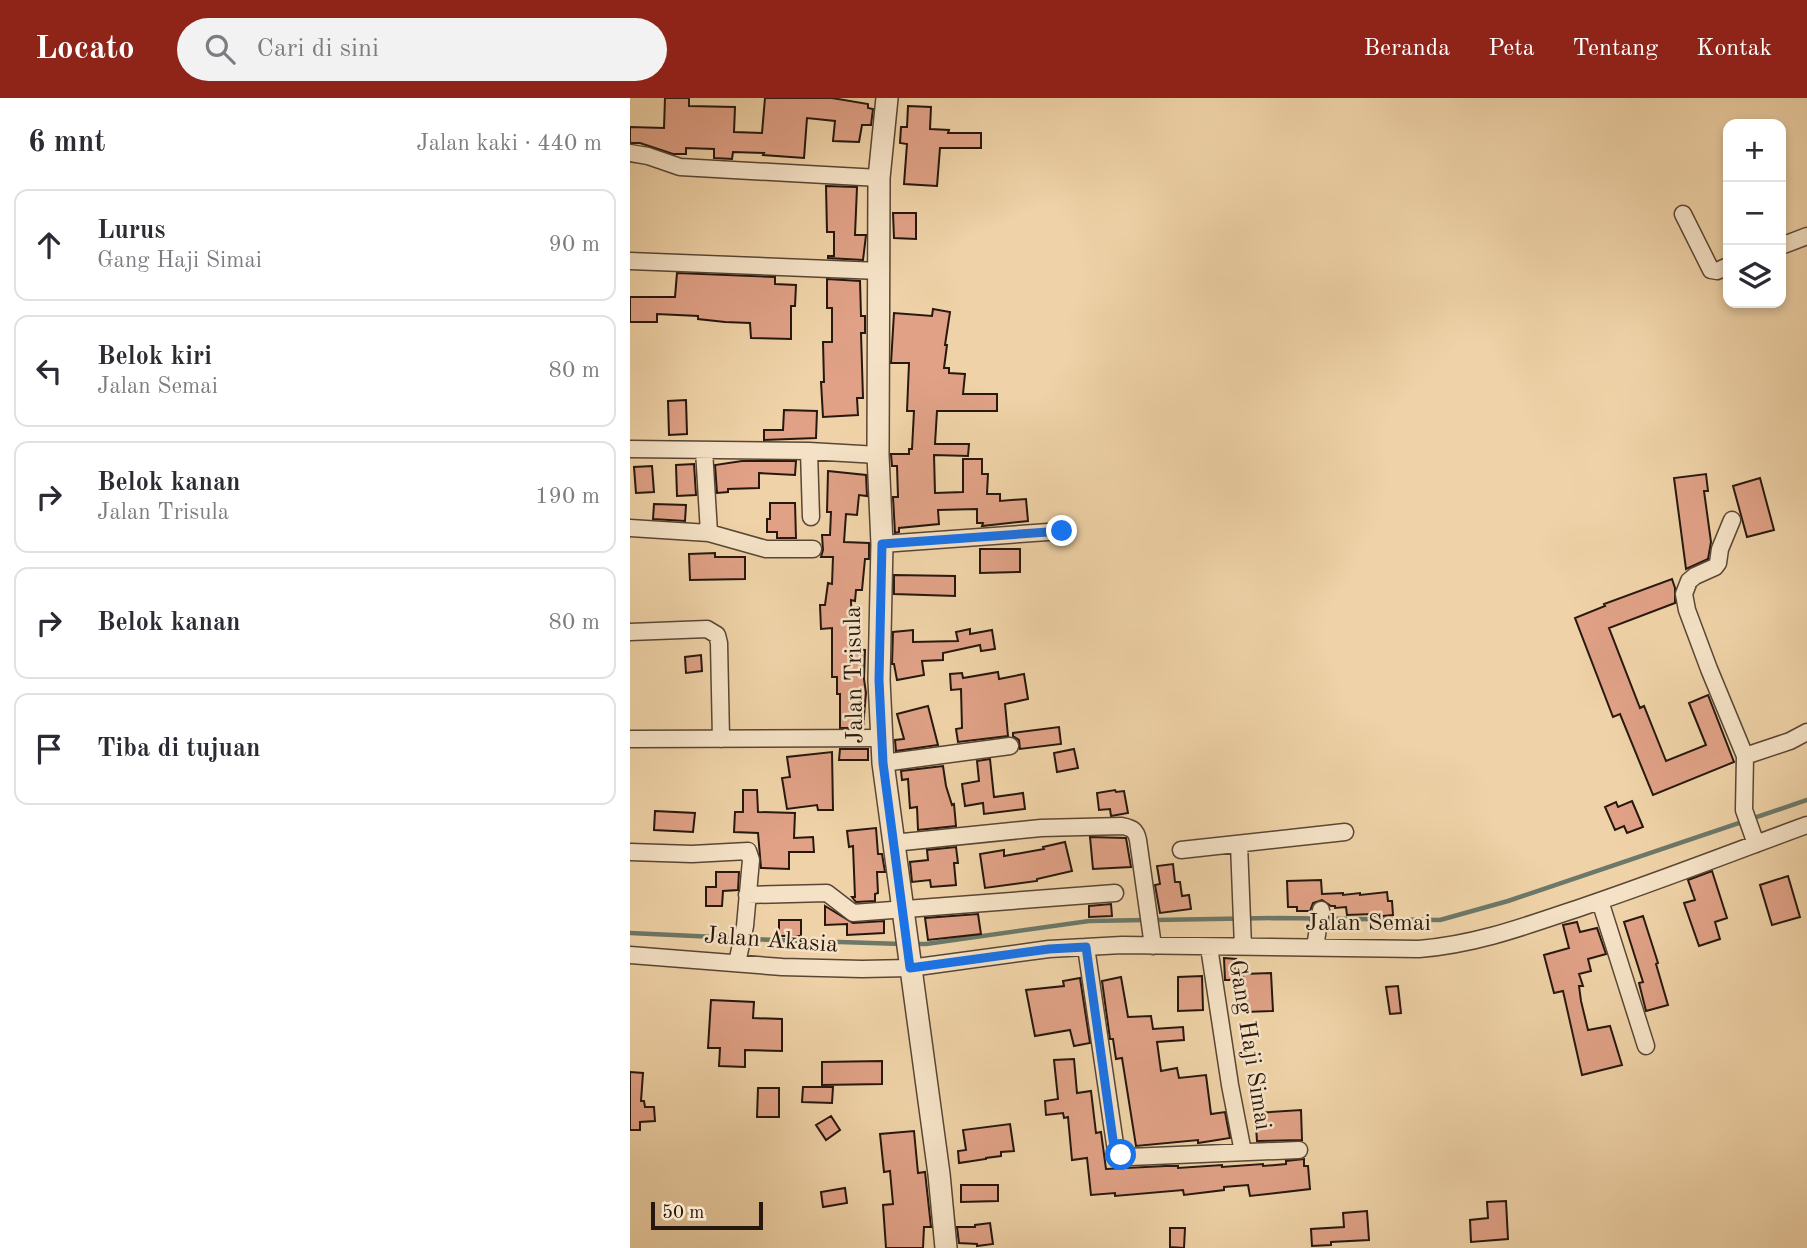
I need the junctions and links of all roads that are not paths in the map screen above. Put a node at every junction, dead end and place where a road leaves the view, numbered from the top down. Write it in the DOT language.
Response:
graph roads {
  1 [pos="887,98"];
  2 [pos="630,153"];
  3 [pos="879,178"];
  4 [pos="1684,214"];
  5 [pos="1807,236"];
  6 [pos="1784,245"];
  7 [pos="630,261"];
  8 [pos="1723,268"];
  9 [pos="880,271"];
  10 [pos="630,449"];
  11 [pos="704,450"];
  12 [pos="809,451"];
  13 [pos="878,455"];
  14 [pos="811,517"];
  15 [pos="1732,520"];
  16 [pos="630,528"];
  17 [pos="1062,531"];
  18 [pos="709,533"];
  19 [pos="882,544"];
  20 [pos="813,549"];
  21 [pos="630,632"];
  22 [pos="1807,732"];
  23 [pos="882,738"];
  24 [pos="720,739"];
  25 [pos="630,740"];
  26 [pos="1010,746"];
  27 [pos="1745,756"];
  28 [pos="883,763"];
  29 [pos="1807,825"];
  30 [pos="1345,832"];
  31 [pos="1756,842"];
  32 [pos="894,843"];
  33 [pos="1239,844"];
  34 [pos="1181,850"];
  35 [pos="630,852"];
  36 [pos="1115,893"];
  37 [pos="747,895"];
  38 [pos="1600,901"];
  39 [pos="903,910"];
  40 [pos="1152,940"];
  41 [pos="1086,947"];
  42 [pos="1209,947"];
  43 [pos="1243,947"];
  44 [pos="630,955"];
  45 [pos="737,961"];
  46 [pos="910,965"];
  47 [pos="1646,1046"];
  48 [pos="1299,1150"];
  49 [pos="1243,1152"];
  50 [pos="946,1248"];
  1 -- 3 [label="street, Jalan Trisula"];
  2 -- 3 [label="street"];
  3 -- 9 [label="street, Jalan Trisula"];
  4 -- 8 [label="street"];
  5 -- 6 [label="street"];
  7 -- 9 [label="street"];
  9 -- 13 [label="street, Jalan Trisula"];
  10 -- 11 [label="street"];
  11 -- 12 [label="street"];
  11 -- 18 [label="street"];
  12 -- 13 [label="street"];
  12 -- 14 [label="street"];
  13 -- 19 [label="street, Jalan Trisula"];
  15 -- 27 [label="street"];
  16 -- 18 [label="street"];
  17 -- 19 [label="street"];
  18 -- 20 [label="street"];
  19 -- 23 [label="street, Jalan Trisula"];
  21 -- 24 [label="street"];
  22 -- 27 [label="street"];
  23 -- 24 [label="street"];
  23 -- 28 [label="street, Jalan Trisula"];
  24 -- 25 [label="street"];
  26 -- 28 [label="street"];
  27 -- 31 [label="street"];
  28 -- 32 [label="street, Jalan Trisula"];
  29 -- 31 [label="street, Jalan Semai"];
  30 -- 33 [label="street"];
  31 -- 38 [label="street, Jalan Semai"];
  32 -- 39 [label="street, Jalan Trisula"];
  32 -- 40 [label="street"];
  33 -- 34 [label="street"];
  33 -- 43 [label="street"];
  35 -- 37 [label="street"];
  36 -- 39 [label="street"];
  37 -- 39 [label="street"];
  37 -- 45 [label="street"];
  38 -- 43 [label="street, Jalan Semai"];
  38 -- 47 [label="street"];
  39 -- 46 [label="street, Jalan Trisula"];
  40 -- 41 [label="street, Jalan Semai"];
  40 -- 42 [label="street, Jalan Semai"];
  41 -- 46 [label="street, Jalan Semai"];
  41 -- 49 [label="street, Gang Haji Simai"];
  42 -- 43 [label="street, Jalan Semai"];
  42 -- 49 [label="street, Gang Haji Simai"];
  44 -- 45 [label="street, Jalan Akasia"];
  45 -- 46 [label="street, Jalan Akasia"];
  46 -- 50 [label="street, Jalan Trisula"];
  48 -- 49 [label="street, Gang Haji Simai"];
}
